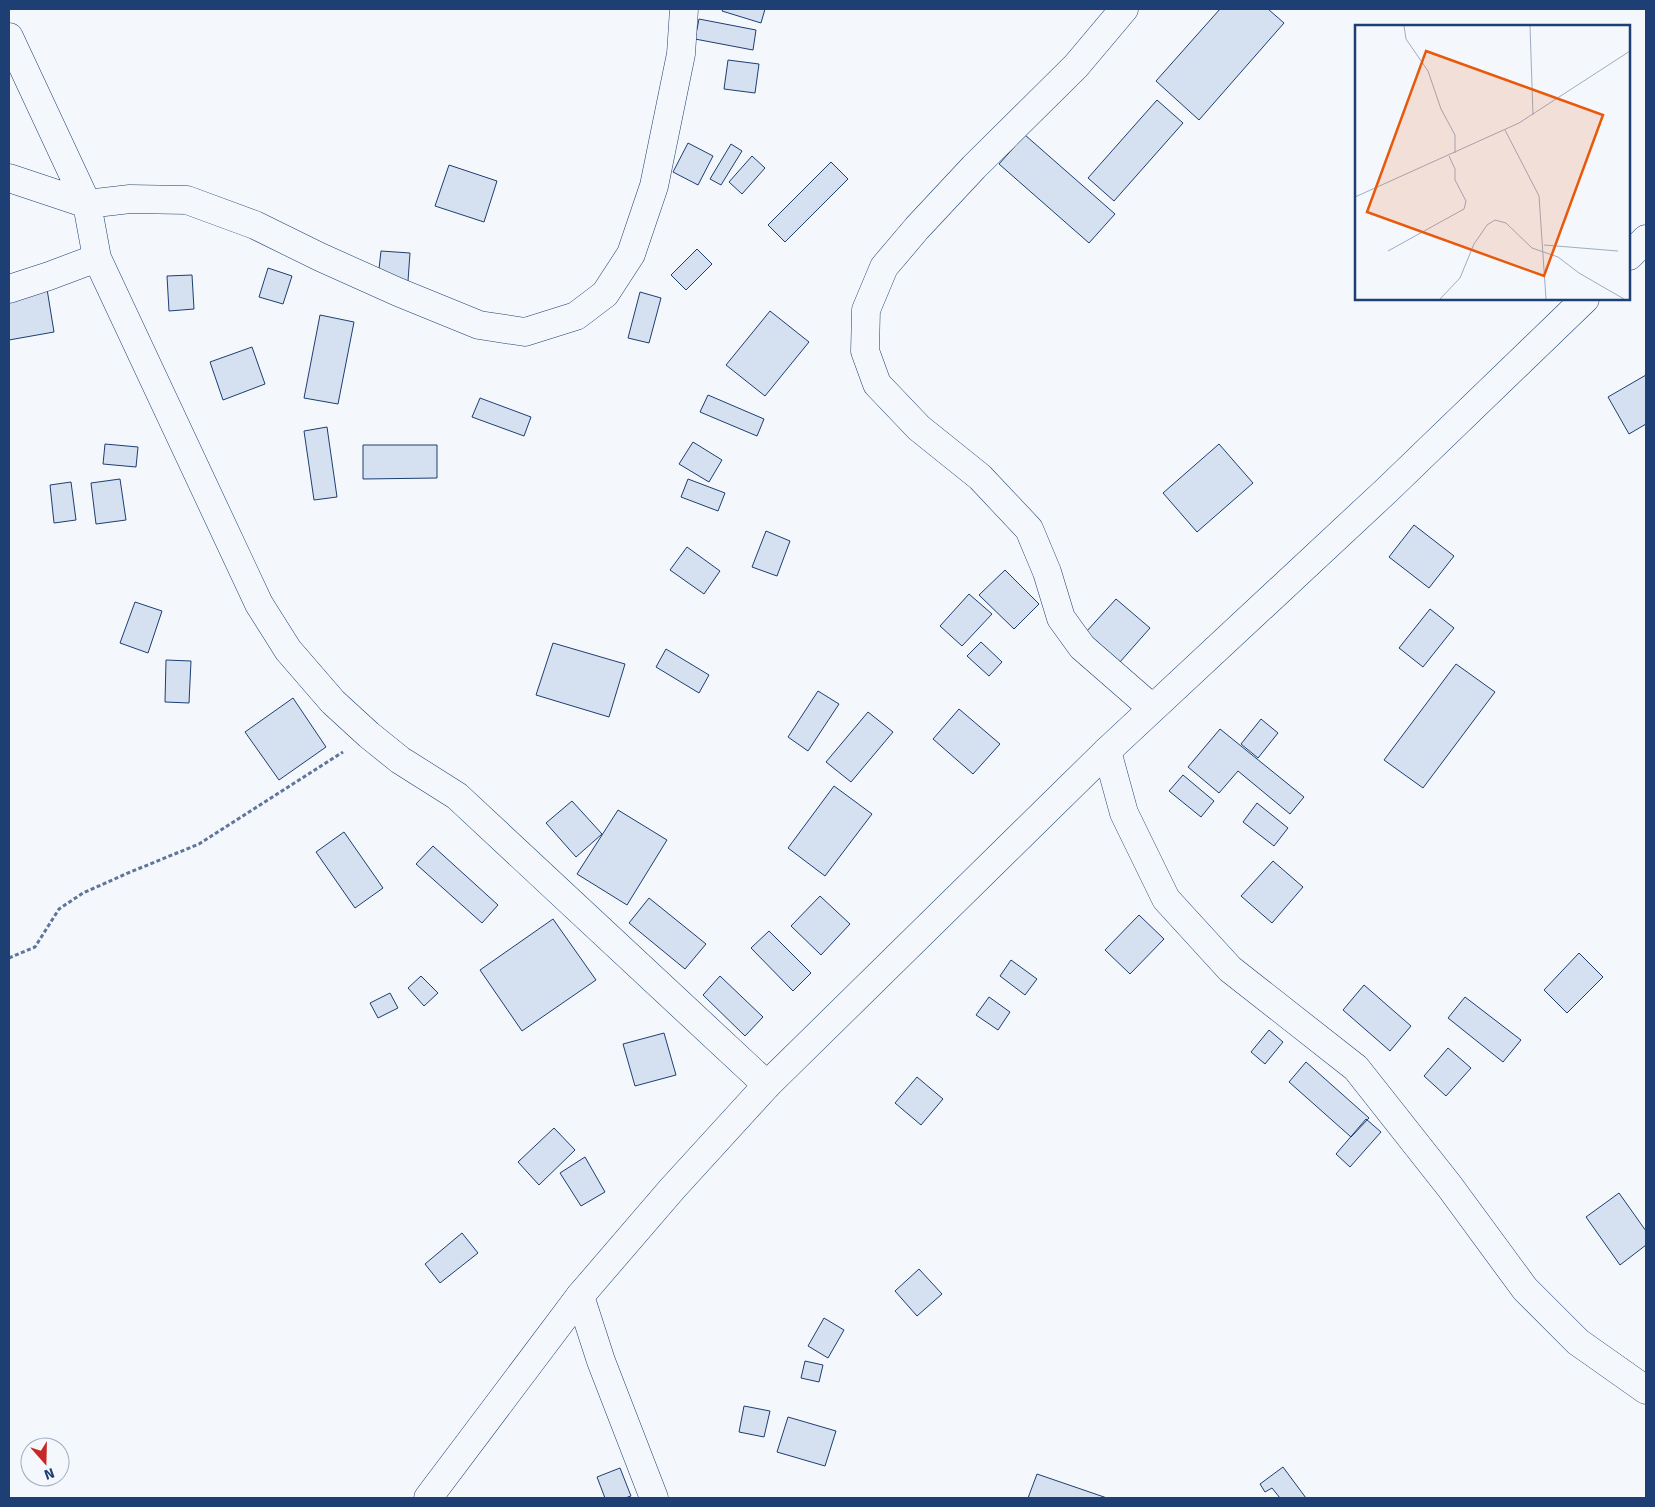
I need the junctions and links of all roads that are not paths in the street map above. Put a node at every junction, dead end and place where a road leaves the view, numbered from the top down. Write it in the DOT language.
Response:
graph roads {
  1 [pos="684,9"];
  2 [pos="1124,9"];
  3 [pos="9,37"];
  4 [pos="9,178"];
  5 [pos="86,204"];
  6 [pos="1646,240"];
  7 [pos="1630,255"];
  8 [pos="97,258"];
  9 [pos="9,289"];
  10 [pos="1584,300"];
  11 [pos="1152,708"];
  12 [pos="1106,751"];
  13 [pos="767,1085"];
  14 [pos="580,1296"];
  15 [pos="1646,1390"];
  16 [pos="428,1498"];
  17 [pos="654,1498"];
  1 -- 5 [label="street"];
  2 -- 11 [label="street"];
  3 -- 5 [label="street"];
  4 -- 5 [label="street"];
  5 -- 8 [label="street"];
  6 -- 7 [label="street"];
  8 -- 9 [label="street"];
  8 -- 13 [label="street"];
  10 -- 11 [label="street"];
  11 -- 12 [label="street"];
  12 -- 13 [label="street"];
  12 -- 15 [label="street"];
  13 -- 14 [label="street"];
  14 -- 16 [label="street"];
  14 -- 17 [label="street"];
}
